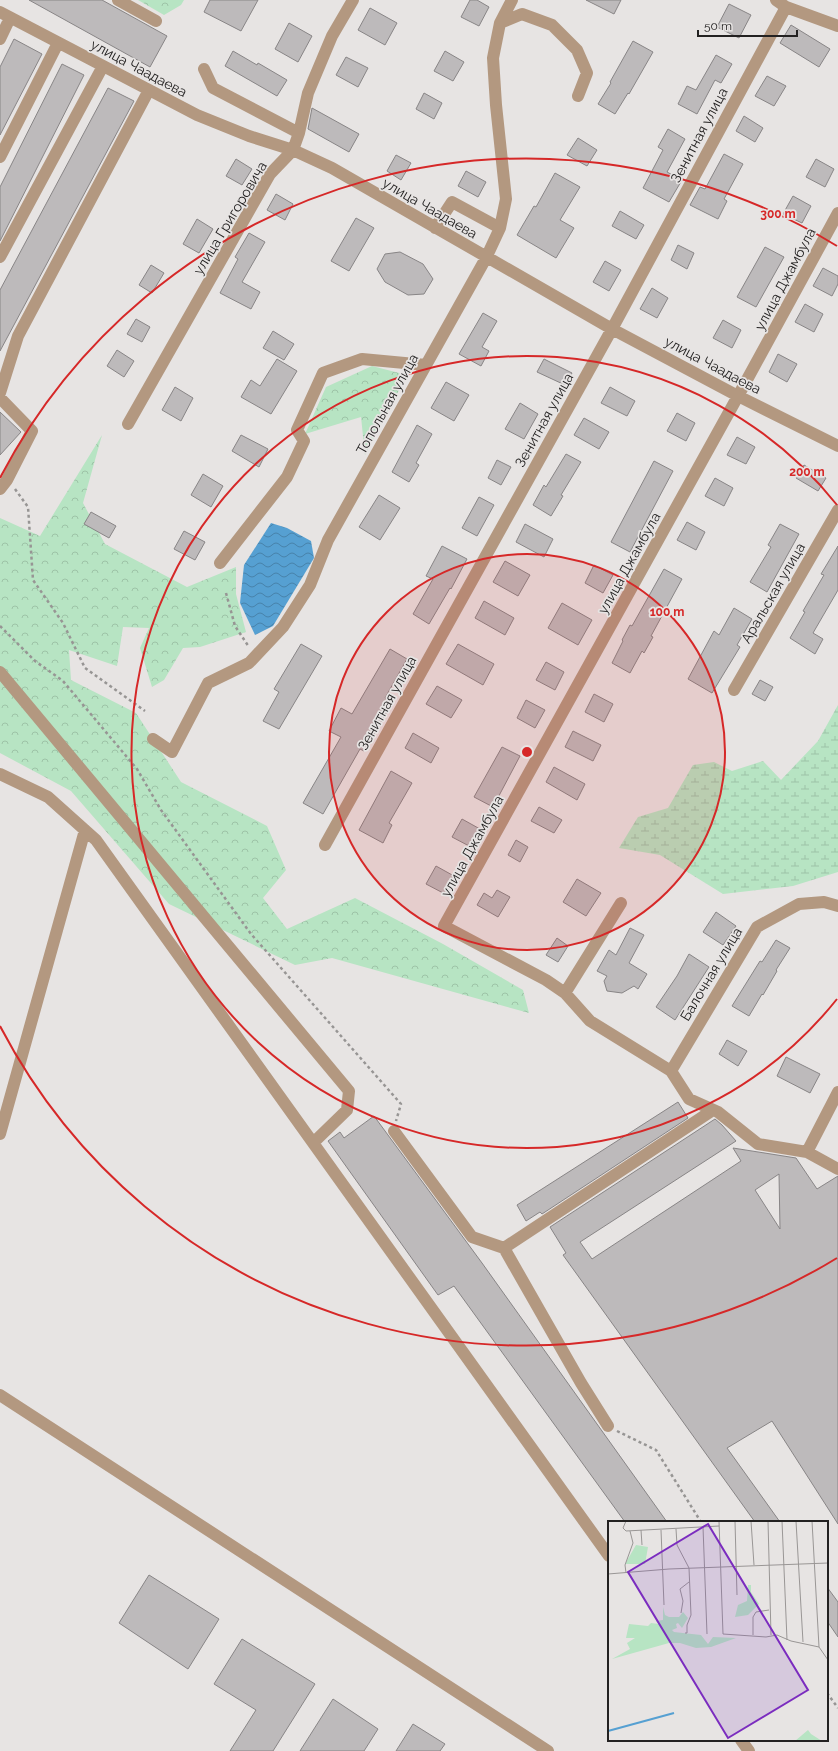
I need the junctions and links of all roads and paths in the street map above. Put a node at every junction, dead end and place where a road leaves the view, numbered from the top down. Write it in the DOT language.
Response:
graph roads {
  1 [pos="118,0"];
  2 [pos="353,0"];
  3 [pos="512,0"];
  4 [pos="776,0"];
  5 [pos="786,6"];
  6 [pos="5,15"];
  7 [pos="156,21"];
  8 [pos="500,23"];
  9 [pos="838,26"];
  10 [pos="0,39"];
  11 [pos="58,43"];
  12 [pos="103,66"];
  13 [pos="204,69"];
  14 [pos="149,90"];
  15 [pos="578,96"];
  16 [pos="299,133"];
  17 [pos="293,150"];
  18 [pos="0,157"];
  19 [pos="838,213"];
  20 [pos="435,228"];
  21 [pos="500,228"];
  22 [pos="0,257"];
  23 [pos="486,258"];
  24 [pos="612,329"];
  25 [pos="426,364"];
  26 [pos="0,393"];
  27 [pos="738,396"];
  28 [pos="0,398"];
  29 [pos="128,424"];
  30 [pos="838,446"];
  31 [pos="2,481"];
  32 [pos="838,510"];
  33 [pos="220,563"];
  34 [pos="226,593"];
  35 [pos="0,626"];
  36 [pos="255,656"];
  37 [pos="0,672"];
  38 [pos="734,690"];
  39 [pos="144,711"];
  40 [pos="153,739"];
  41 [pos="0,774"];
  42 [pos="85,830"];
  43 [pos="325,845"];
  44 [pos="622,902"];
  45 [pos="838,906"];
  46 [pos="565,992"];
  47 [pos="671,1071"];
  48 [pos="838,1092"];
  49 [pos="713,1110"];
  50 [pos="394,1131"];
  51 [pos="0,1134"];
  52 [pos="313,1143"];
  53 [pos="807,1152"];
  54 [pos="838,1169"];
  55 [pos="504,1248"];
  56 [pos="0,1395"];
  57 [pos="608,1426"];
  58 [pos="700,1521"];
  59 [pos="608,1555"];
  60 [pos="828,1694"];
  61 [pos="838,1708"];
  62 [pos="742,1741"];
  63 [pos="548,1751"];
  64 [pos="749,1751"];
  1 -- 7 [label="street"];
  2 -- 16 [label="street, улица Григоровича"];
  3 -- 8 [label="street, Топольная улица"];
  4 -- 5 [label="street"];
  5 -- 9 [label="street"];
  5 -- 24 [label="street, Зенитная улица"];
  6 -- 10 [label="street"];
  6 -- 11 [label="street, улица Чаадаева"];
  8 -- 15 [label="street"];
  8 -- 21 [label="street, Топольная улица"];
  11 -- 12 [label="street, улица Чаадаева"];
  11 -- 18 [label="street"];
  12 -- 14 [label="street, улица Чаадаева"];
  12 -- 22 [label="street"];
  13 -- 16 [label="street"];
  14 -- 17 [label="street, улица Чаадаева"];
  14 -- 26 [label="street"];
  16 -- 17 [label="street, улица Григоровича"];
  17 -- 20 [label="street, улица Чаадаева"];
  17 -- 29 [label="street, улица Григоровича"];
  19 -- 27 [label="street, улица Джамбула"];
  20 -- 21 [label="street"];
  20 -- 23 [label="street, улица Чаадаева"];
  21 -- 23 [label="street, Топольная улица"];
  23 -- 24 [label="street, улица Чаадаева"];
  23 -- 25 [label="street, Топольная улица"];
  24 -- 27 [label="street, улица Чаадаева"];
  24 -- 43 [label="street, Зенитная улица"];
  25 -- 33 [label="street"];
  25 -- 36 [label="street, Топольная улица"];
  27 -- 30 [label="street, улица Чаадаева"];
  27 -- 46 [label="street, улица Джамбула"];
  28 -- 31 [label="street"];
  31 -- 39 [label="path"];
  32 -- 38 [label="street, Аральская улица"];
  34 -- 36 [label="path"];
  35 -- 50 [label="path"];
  36 -- 40 [label="street, Топольная улица"];
  37 -- 52 [label="street"];
  41 -- 42 [label="street"];
  42 -- 51 [label="street"];
  42 -- 52 [label="street"];
  44 -- 46 [label="street"];
  45 -- 47 [label="street, Балочная улица"];
  46 -- 47 [label="street"];
  47 -- 49 [label="street"];
  48 -- 53 [label="street"];
  49 -- 53 [label="street"];
  49 -- 55 [label="street"];
  50 -- 55 [label="street"];
  52 -- 59 [label="street"];
  53 -- 54 [label="street"];
  55 -- 57 [label="street"];
  56 -- 63 [label="street"];
  57 -- 58 [label="path"];
  60 -- 61 [label="path"];
  62 -- 64 [label="street"];
}
